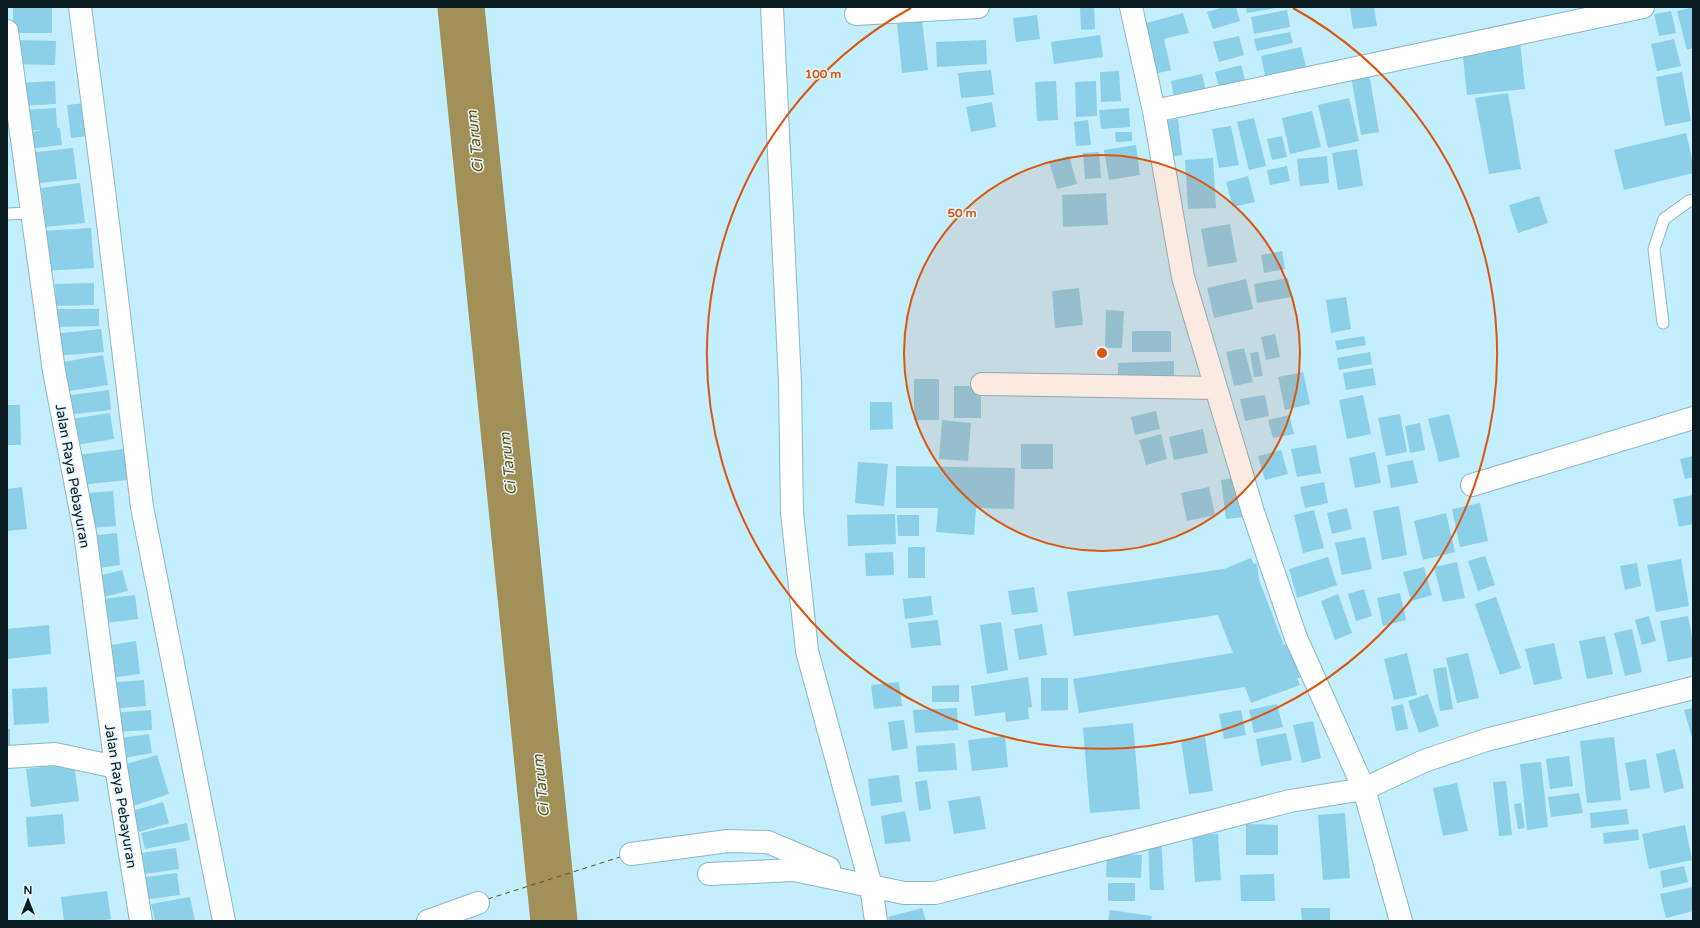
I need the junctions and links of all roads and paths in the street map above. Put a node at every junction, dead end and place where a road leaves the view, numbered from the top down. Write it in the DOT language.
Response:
graph roads {
  1 [pos="80,7"];
  2 [pos="772,7"];
  3 [pos="978,7"];
  4 [pos="1131,7"];
  5 [pos="1644,7"];
  6 [pos="856,14"];
  7 [pos="7,31"];
  8 [pos="1154,111"];
  9 [pos="1693,200"];
  10 [pos="32,213"];
  11 [pos="7,214"];
  12 [pos="1663,323"];
  13 [pos="982,384"];
  14 [pos="1216,388"];
  15 [pos="1693,418"];
  16 [pos="1472,485"];
  17 [pos="1693,688"];
  18 [pos="7,757"];
  19 [pos="116,767"];
  20 [pos="1364,789"];
  21 [pos="631,854"];
  22 [pos="709,874"];
  23 [pos="871,886"];
  24 [pos="478,903"];
  25 [pos="141,921"];
  26 [pos="224,921"];
  27 [pos="428,921"];
  28 [pos="876,921"];
  29 [pos="1401,921"];
  1 -- 26 [label="street"];
  2 -- 23 [label="street"];
  3 -- 6 [label="street"];
  4 -- 8 [label="street"];
  5 -- 8 [label="street"];
  7 -- 10 [label="street, Jalan Raya Pebayuran"];
  8 -- 14 [label="street"];
  9 -- 12 [label="lane"];
  10 -- 11 [label="lane"];
  10 -- 19 [label="street, Jalan Raya Pebayuran"];
  13 -- 14 [label="street"];
  14 -- 20 [label="street"];
  15 -- 16 [label="street"];
  17 -- 20 [label="street"];
  18 -- 19 [label="street"];
  19 -- 25 [label="street, Jalan Raya Pebayuran"];
  20 -- 23 [label="street"];
  20 -- 29 [label="street"];
  21 -- 23 [label="street"];
  22 -- 23 [label="street"];
  23 -- 28 [label="street"];
  24 -- 27 [label="street"];
}
